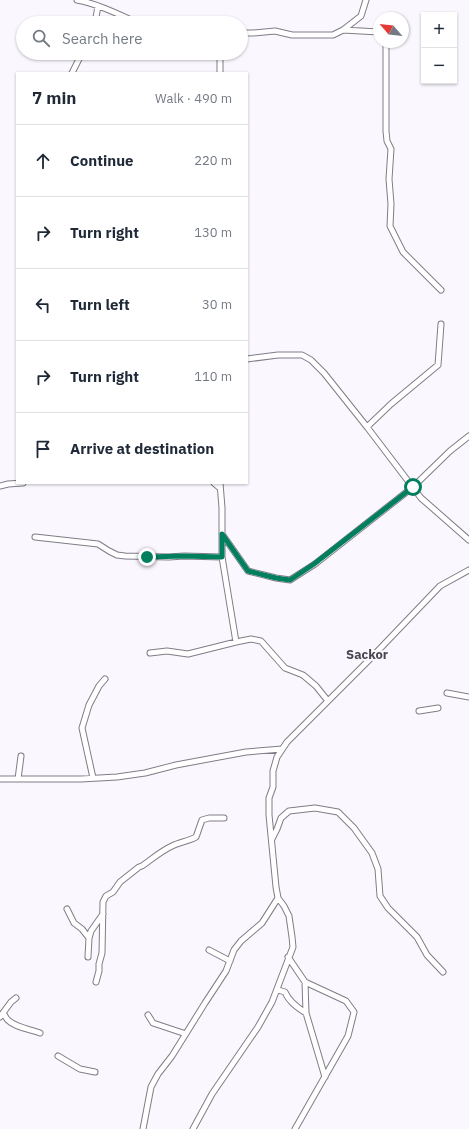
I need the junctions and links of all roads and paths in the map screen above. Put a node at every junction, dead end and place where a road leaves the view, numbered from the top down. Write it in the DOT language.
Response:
graph roads {
  1 [pos="77,0"];
  2 [pos="366,0"];
  3 [pos="87,1"];
  4 [pos="98,6"];
  5 [pos="97,16"];
  6 [pos="122,16"];
  7 [pos="343,30"];
  8 [pos="373,32"];
  9 [pos="248,33"];
  10 [pos="386,48"];
  11 [pos="78,60"];
  12 [pos="220,60"];
  13 [pos="72,72"];
  14 [pos="220,72"];
  15 [pos="441,290"];
  16 [pos="441,324"];
  17 [pos="248,359"];
  18 [pos="367,427"];
  19 [pos="469,436"];
  20 [pos="16,483"];
  21 [pos="0,486"];
  22 [pos="220,486"];
  23 [pos="413,487"];
  24 [pos="222,534"];
  25 [pos="35,537"];
  26 [pos="469,540"];
  27 [pos="222,557"];
  28 [pos="469,570"];
  29 [pos="236,642"];
  30 [pos="150,653"];
  31 [pos="105,679"];
  32 [pos="447,693"];
  33 [pos="469,697"];
  34 [pos="328,701"];
  35 [pos="438,708"];
  36 [pos="419,711"];
  37 [pos="282,749"];
  38 [pos="21,756"];
  39 [pos="93,778"];
  40 [pos="0,779"];
  41 [pos="18,779"];
  42 [pos="224,818"];
  43 [pos="272,840"];
  44 [pos="278,898"];
  45 [pos="67,909"];
  46 [pos="103,914"];
  47 [pos="89,938"];
  48 [pos="209,950"];
  49 [pos="88,957"];
  50 [pos="288,957"];
  51 [pos="230,961"];
  52 [pos="286,966"];
  53 [pos="297,970"];
  54 [pos="443,972"];
  55 [pos="96,982"];
  56 [pos="305,982"];
  57 [pos="278,990"];
  58 [pos="16,998"];
  59 [pos="306,1013"];
  60 [pos="2,1015"];
  61 [pos="148,1015"];
  62 [pos="40,1033"];
  63 [pos="186,1034"];
  64 [pos="58,1056"];
  65 [pos="95,1072"];
  66 [pos="324,1077"];
  67 [pos="143,1129"];
  68 [pos="193,1129"];
  69 [pos="295,1129"];
  1 -- 3 [label="street"];
  2 -- 7 [label="street"];
  3 -- 4 [label="street"];
  4 -- 5 [label="street"];
  4 -- 6 [label="street"];
  7 -- 8 [label="street"];
  7 -- 9 [label="street"];
  10 -- 15 [label="street"];
  11 -- 13 [label="street"];
  12 -- 14 [label="street"];
  16 -- 18 [label="street"];
  17 -- 18 [label="street"];
  18 -- 23 [label="street"];
  19 -- 23 [label="street"];
  20 -- 21 [label="street"];
  22 -- 24 [label="street"];
  23 -- 24 [label="street"];
  23 -- 26 [label="street"];
  24 -- 27 [label="street"];
  25 -- 27 [label="street"];
  27 -- 29 [label="street"];
  28 -- 34 [label="street"];
  29 -- 30 [label="street"];
  29 -- 34 [label="street"];
  31 -- 39 [label="street"];
  32 -- 33 [label="street"];
  34 -- 37 [label="street"];
  35 -- 36 [label="street"];
  37 -- 39 [label="street"];
  37 -- 43 [label="street"];
  38 -- 41 [label="street"];
  39 -- 41 [label="street"];
  40 -- 41 [label="street"];
  42 -- 46 [label="street"];
  43 -- 44 [label="street"];
  43 -- 54 [label="street"];
  44 -- 50 [label="street"];
  44 -- 51 [label="street"];
  45 -- 47 [label="street"];
  46 -- 47 [label="street"];
  46 -- 55 [label="street"];
  47 -- 49 [label="street"];
  48 -- 51 [label="street"];
  50 -- 52 [label="street"];
  50 -- 53 [label="street"];
  51 -- 63 [label="street"];
  52 -- 53 [label="street"];
  52 -- 57 [label="street"];
  53 -- 56 [label="street"];
  56 -- 59 [label="street"];
  56 -- 66 [label="street"];
  57 -- 59 [label="street"];
  57 -- 68 [label="street"];
  58 -- 60 [label="street"];
  59 -- 66 [label="street"];
  60 -- 62 [label="street"];
  61 -- 63 [label="street"];
  63 -- 67 [label="street"];
  64 -- 65 [label="street"];
  66 -- 69 [label="street"];
}
